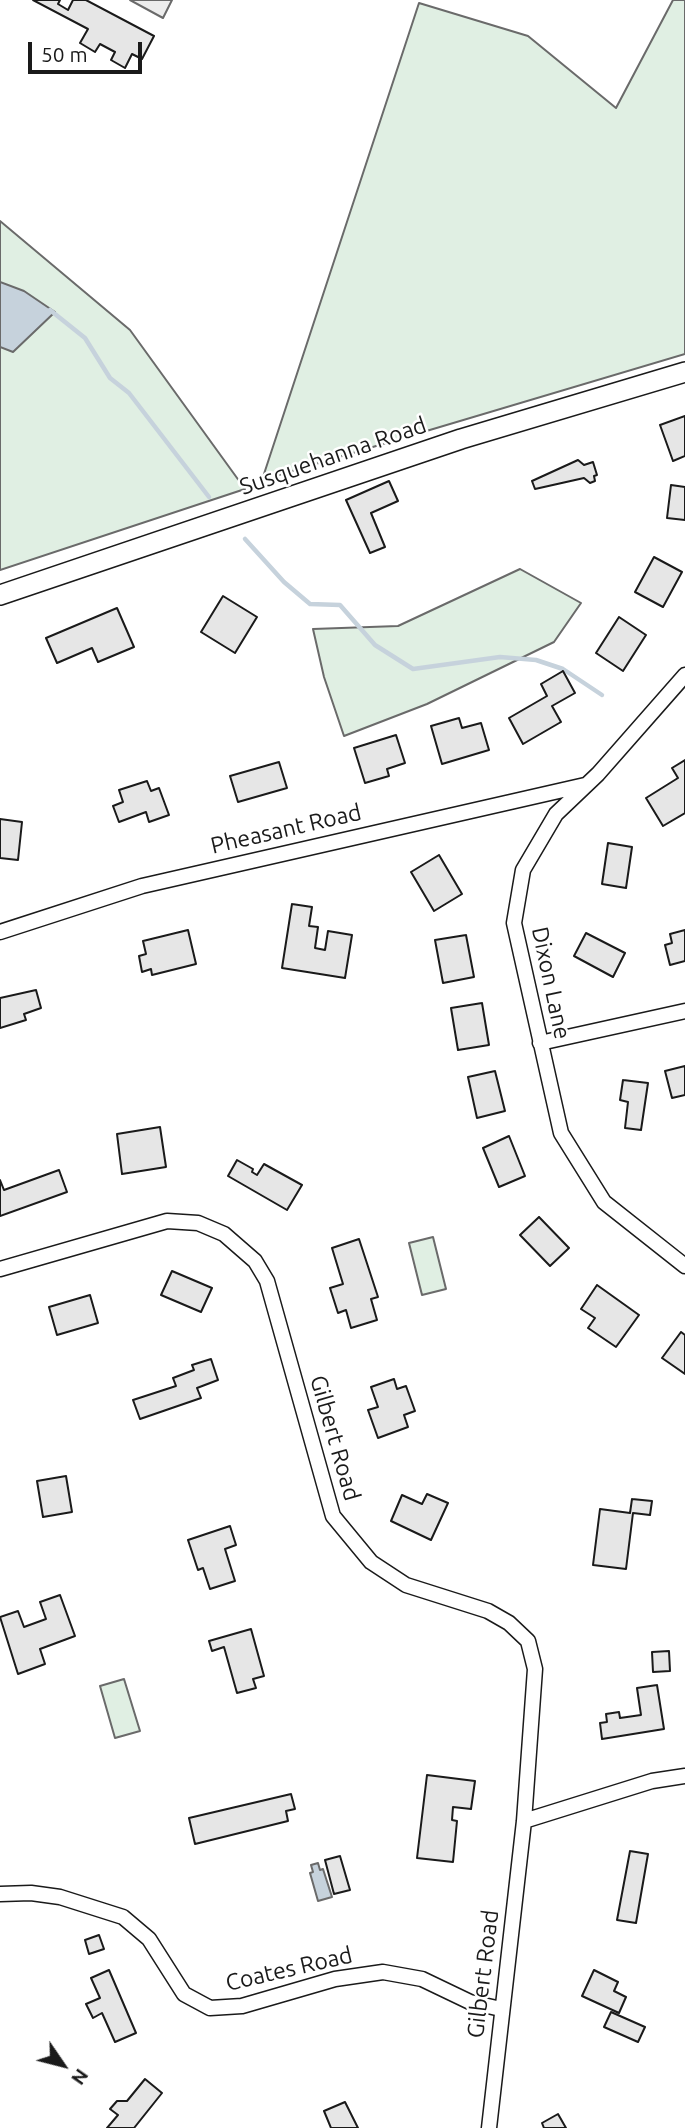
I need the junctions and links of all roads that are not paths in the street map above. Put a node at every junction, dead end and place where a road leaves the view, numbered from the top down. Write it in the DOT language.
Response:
graph roads {
  1 [pos="685,372"];
  2 [pos="0,596"];
  3 [pos="685,675"];
  4 [pos="587,785"];
  5 [pos="0,932"];
  6 [pos="685,1011"];
  7 [pos="540,1043"];
  8 [pos="683,1263"];
  9 [pos="0,1269"];
  10 [pos="685,1776"];
  11 [pos="524,1821"];
  12 [pos="0,1894"];
  13 [pos="501,2009"];
  14 [pos="489,2128"];
  1 -- 2 [label="main road, Susquehanna Road"];
  3 -- 4 [label="street, Dixon Lane"];
  4 -- 5 [label="street, Pheasant Road"];
  4 -- 7 [label="street, Dixon Lane"];
  6 -- 7 [label="street"];
  7 -- 8 [label="street, Dixon Lane"];
  9 -- 11 [label="street, Gilbert Road"];
  10 -- 11 [label="street"];
  11 -- 13 [label="street, Gilbert Road"];
  12 -- 13 [label="street, Coates Road"];
  13 -- 14 [label="street, Gilbert Road"];
}
